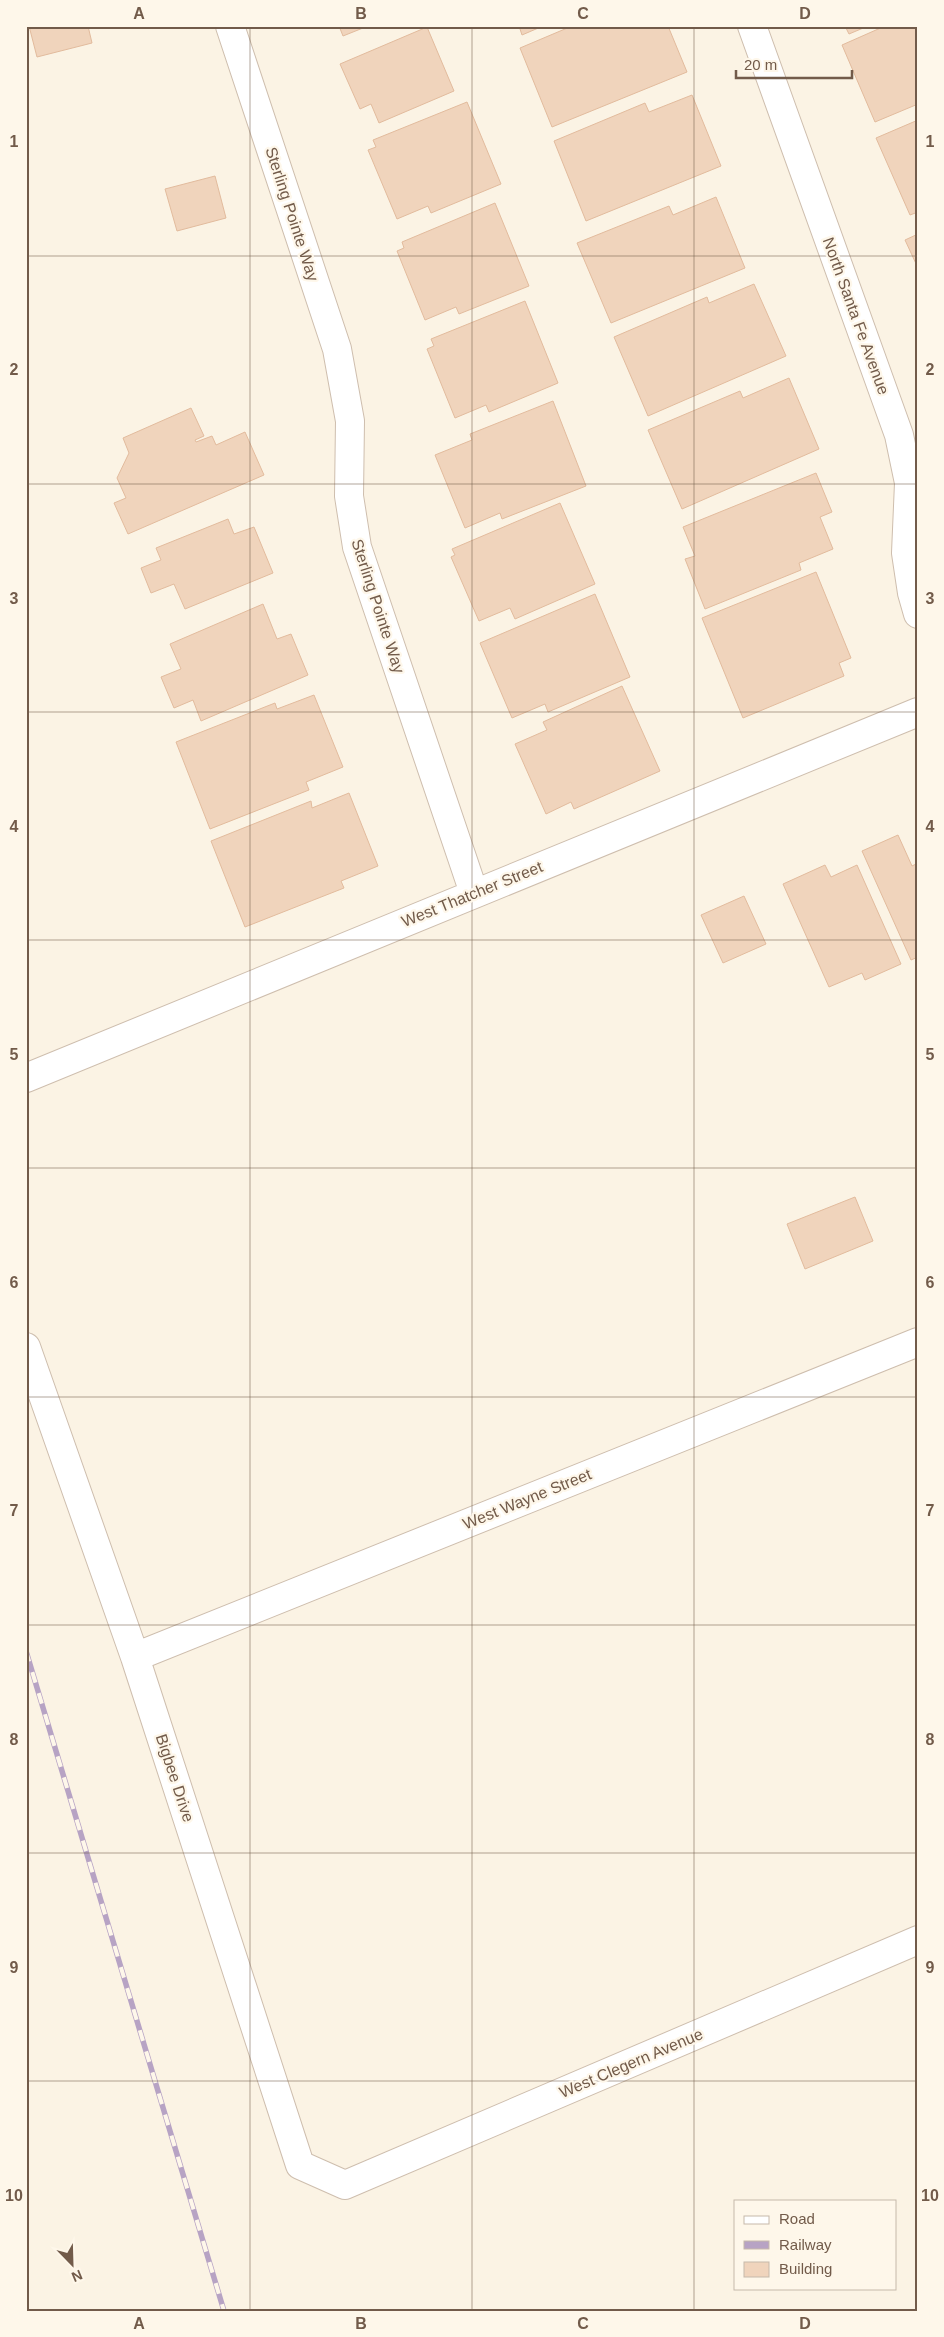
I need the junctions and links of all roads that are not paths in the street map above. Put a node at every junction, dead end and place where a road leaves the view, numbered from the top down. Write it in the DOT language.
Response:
graph roads {
  1 [pos="230,26"];
  2 [pos="752,26"];
  3 [pos="918,614"];
  4 [pos="918,712"];
  5 [pos="474,893"];
  6 [pos="26,1078"];
  7 [pos="918,1342"];
  8 [pos="26,1347"];
  9 [pos="135,1657"];
  10 [pos="918,1940"];
  11 [pos="345,2185"];
  1 -- 5 [label="street, Sterling Pointe Way"];
  2 -- 3 [label="street, North Santa Fe Avenue"];
  4 -- 5 [label="street, West Thatcher Street"];
  5 -- 6 [label="street, West Thatcher Street"];
  7 -- 9 [label="street, West Wayne Street"];
  8 -- 9 [label="street, Bigbee Drive"];
  9 -- 11 [label="street, Bigbee Drive"];
  10 -- 11 [label="street, West Clegern Avenue"];
}
